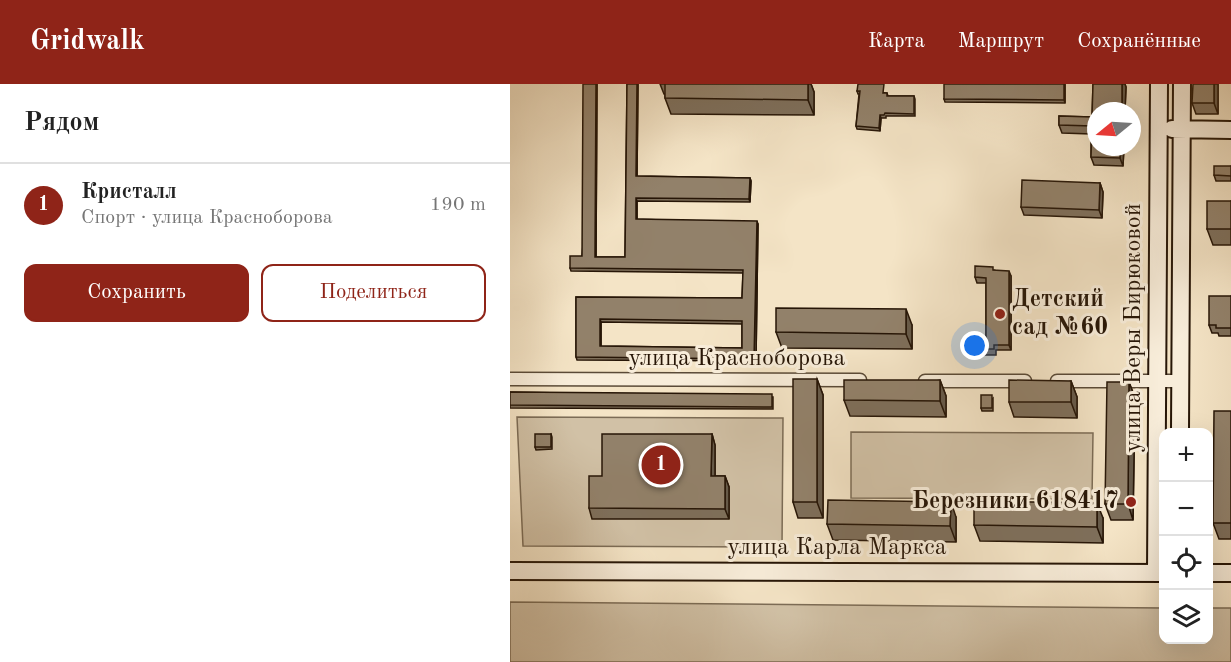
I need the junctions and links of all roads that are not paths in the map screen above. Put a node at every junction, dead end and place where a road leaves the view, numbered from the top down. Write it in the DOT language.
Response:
graph roads {
  1 [pos="1159,84"];
  2 [pos="1182,84"];
  3 [pos="1159,129"];
  4 [pos="1182,129"];
  5 [pos="1231,130"];
  6 [pos="510,380"];
  7 [pos="870,381"];
  8 [pos="914,381"];
  9 [pos="1157,381"];
  10 [pos="1180,381"];
  11 [pos="1180,428"];
  12 [pos="1159,536"];
  13 [pos="510,571"];
  14 [pos="1159,573"];
  15 [pos="1213,573"];
  16 [pos="1231,573"];
  1 -- 3 [label="street, улица Веры Бирюковой"];
  2 -- 4 [label="street, улица Веры Бирюковой"];
  3 -- 4 [label="street"];
  3 -- 9 [label="street, улица Веры Бирюковой"];
  4 -- 5 [label="street"];
  4 -- 10 [label="street, улица Веры Бирюковой"];
  6 -- 7 [label="street, улица Красноборова"];
  8 -- 9 [label="street"];
  9 -- 10 [label="street"];
  9 -- 12 [label="street, улица Веры Бирюковой"];
  10 -- 11 [label="street, улица Веры Бирюковой"];
  13 -- 14 [label="street, улица Карла Маркса"];
  15 -- 16 [label="street"];
}
